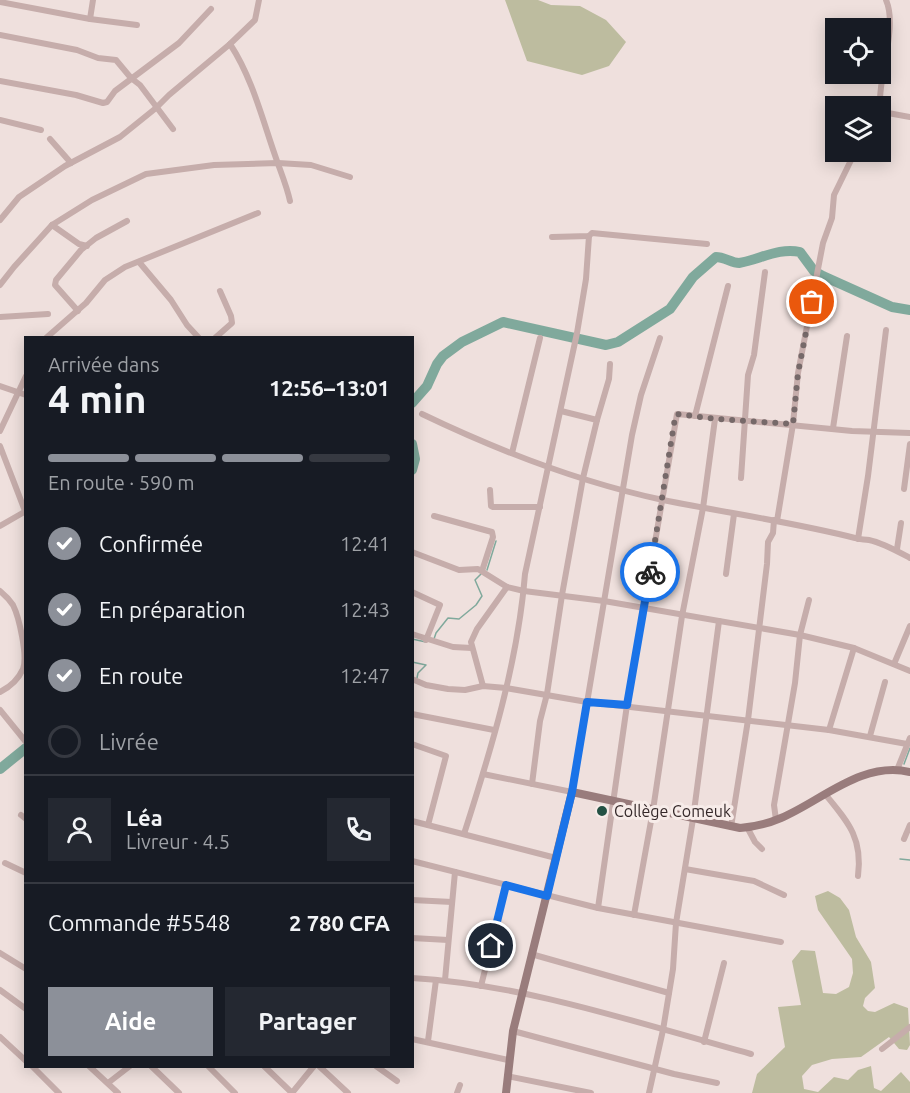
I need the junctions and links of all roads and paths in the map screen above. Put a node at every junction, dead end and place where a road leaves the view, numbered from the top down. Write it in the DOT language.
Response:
graph roads {
  1 [pos="93,0"];
  2 [pos="260,0"];
  3 [pos="886,0"];
  4 [pos="0,2"];
  5 [pos="211,9"];
  6 [pos="90,19"];
  7 [pos="137,25"];
  8 [pos="0,36"];
  9 [pos="230,44"];
  10 [pos="131,78"];
  11 [pos="0,81"];
  12 [pos="880,96"];
  13 [pos="156,108"];
  14 [pos="891,114"];
  15 [pos="910,117"];
  16 [pos="0,120"];
  17 [pos="173,129"];
  18 [pos="41,130"];
  19 [pos="50,139"];
  20 [pos="850,162"];
  21 [pos="71,163"];
  22 [pos="278,163"];
  23 [pos="350,177"];
  24 [pos="290,201"];
  25 [pos="258,213"];
  26 [pos="0,220"];
  27 [pos="128,221"];
  28 [pos="52,225"];
  29 [pos="590,236"];
  30 [pos="552,237"];
  31 [pos="707,244"];
  32 [pos="87,246"];
  33 [pos="139,262"];
  34 [pos="765,272"];
  35 [pos="0,285"];
  36 [pos="728,286"];
  37 [pos="220,291"];
  38 [pos="78,311"];
  39 [pos="48,314"];
  40 [pos="0,317"];
  41 [pos="886,330"];
  42 [pos="48,336"];
  43 [pos="197,336"];
  44 [pos="219,336"];
  45 [pos="847,336"];
  46 [pos="540,338"];
  47 [pos="660,338"];
  48 [pos="610,364"];
  49 [pos="24,379"];
  50 [pos="0,386"];
  51 [pos="16,393"];
  52 [pos="24,395"];
  53 [pos="561,411"];
  54 [pos="422,414"];
  55 [pos="695,416"];
  56 [pos="716,419"];
  57 [pos="597,420"];
  58 [pos="746,421"];
  59 [pos="793,424"];
  60 [pos="833,428"];
  61 [pos="0,431"];
  62 [pos="874,432"];
  63 [pos="910,433"];
  64 [pos="910,444"];
  65 [pos="0,446"];
  66 [pos="512,453"];
  67 [pos="549,468"];
  68 [pos="583,478"];
  69 [pos="741,478"];
  70 [pos="904,489"];
  71 [pos="490,490"];
  72 [pos="623,491"];
  73 [pos="662,499"];
  74 [pos="540,507"];
  75 [pos="24,508"];
  76 [pos="703,508"];
  77 [pos="24,512"];
  78 [pos="734,514"];
  79 [pos="434,516"];
  80 [pos="776,520"];
  81 [pos="901,524"];
  82 [pos="0,526"];
  83 [pos="858,539"];
  84 [pos="897,549"];
  85 [pos="414,553"];
  86 [pos="910,558"];
  87 [pos="482,571"];
  88 [pos="726,573"];
  89 [pos="507,587"];
  90 [pos="0,591"];
  91 [pos="524,591"];
  92 [pos="414,593"];
  93 [pos="562,595"];
  94 [pos="809,600"];
  95 [pos="604,601"];
  96 [pos="645,608"];
  97 [pos="682,616"];
  98 [pos="719,621"];
  99 [pos="910,626"];
  100 [pos="759,628"];
  101 [pos="414,635"];
  102 [pos="800,635"];
  103 [pos="426,640"];
  104 [pos="471,648"];
  105 [pos="854,648"];
  106 [pos="24,651"];
  107 [pos="24,662"];
  108 [pos="894,664"];
  109 [pos="910,671"];
  110 [pos="414,680"];
  111 [pos="885,682"];
  112 [pos="483,686"];
  113 [pos="506,688"];
  114 [pos="0,692"];
  115 [pos="547,694"];
  116 [pos="587,702"];
  117 [pos="627,705"];
  118 [pos="0,710"];
  119 [pos="668,710"];
  120 [pos="414,714"];
  121 [pos="706,715"];
  122 [pos="748,720"];
  123 [pos="788,726"];
  124 [pos="494,730"];
  125 [pos="829,730"];
  126 [pos="870,736"];
  127 [pos="24,740"];
  128 [pos="909,741"];
  129 [pos="414,745"];
  130 [pos="897,770"];
  131 [pos="910,772"];
  132 [pos="483,774"];
  133 [pos="532,784"];
  134 [pos="572,792"];
  135 [pos="825,794"];
  136 [pos="613,800"];
  137 [pos="653,810"];
  138 [pos="693,819"];
  139 [pos="776,820"];
  140 [pos="414,822"];
  141 [pos="428,825"];
  142 [pos="910,825"];
  143 [pos="731,827"];
  144 [pos="747,827"];
  145 [pos="464,834"];
  146 [pos="904,839"];
  147 [pos="762,849"];
  148 [pos="556,858"];
  149 [pos="414,862"];
  150 [pos="5,863"];
  151 [pos="685,869"];
  152 [pos="24,872"];
  153 [pos="455,872"];
  154 [pos="858,876"];
  155 [pos="506,885"];
  156 [pos="784,895"];
  157 [pos="547,896"];
  158 [pos="414,900"];
  159 [pos="452,902"];
  160 [pos="598,908"];
  161 [pos="634,915"];
  162 [pos="676,923"];
  163 [pos="414,938"];
  164 [pos="448,940"];
  165 [pos="781,942"];
  166 [pos="0,952"];
  167 [pos="531,954"];
  168 [pos="724,963"];
  169 [pos="24,968"];
  170 [pos="414,978"];
  171 [pos="436,980"];
  172 [pos="445,980"];
  173 [pos="481,986"];
  174 [pos="0,990"];
  175 [pos="669,993"];
  176 [pos="521,994"];
  177 [pos="24,1008"];
  178 [pos="910,1027"];
  179 [pos="663,1030"];
  180 [pos="513,1031"];
  181 [pos="0,1037"];
  182 [pos="414,1038"];
  183 [pos="428,1041"];
  184 [pos="704,1042"];
  185 [pos="882,1048"];
  186 [pos="751,1054"];
  187 [pos="24,1059"];
  188 [pos="508,1060"];
  189 [pos="34,1068"];
  190 [pos="90,1068"];
  191 [pos="127,1068"];
  192 [pos="153,1068"];
  193 [pos="210,1068"];
  194 [pos="266,1068"];
  195 [pos="312,1068"];
  196 [pos="321,1068"];
  197 [pos="379,1068"];
  198 [pos="655,1069"];
  199 [pos="507,1076"];
  200 [pos="397,1081"];
  201 [pos="108,1083"];
  202 [pos="717,1083"];
  203 [pos="460,1085"];
  204 [pos="59,1093"];
  205 [pos="118,1093"];
  206 [pos="179,1093"];
  207 [pos="235,1093"];
  208 [pos="292,1093"];
  209 [pos="348,1093"];
  210 [pos="457,1093"];
  211 [pos="506,1093"];
  212 [pos="591,1093"];
  213 [pos="649,1093"];
  1 -- 6 [label="street"];
  2 -- 9 [label="street"];
  3 -- 12 [label="street"];
  4 -- 6 [label="street"];
  5 -- 10 [label="street"];
  6 -- 7 [label="street"];
  8 -- 10 [label="street"];
  9 -- 13 [label="street"];
  9 -- 22 [label="street"];
  10 -- 11 [label="street"];
  10 -- 13 [label="street"];
  13 -- 17 [label="street"];
  13 -- 21 [label="street"];
  14 -- 15 [label="street"];
  16 -- 18 [label="street"];
  19 -- 21 [label="street"];
  20 -- 59 [label="street"];
  21 -- 26 [label="street"];
  22 -- 23 [label="street"];
  22 -- 24 [label="street"];
  22 -- 28 [label="street"];
  25 -- 33 [label="street"];
  27 -- 32 [label="street"];
  28 -- 32 [label="street"];
  28 -- 35 [label="street"];
  29 -- 30 [label="street"];
  29 -- 31 [label="street"];
  29 -- 53 [label="street"];
  32 -- 38 [label="street"];
  33 -- 38 [label="street"];
  33 -- 43 [label="street"];
  34 -- 58 [label="street"];
  36 -- 55 [label="street"];
  37 -- 44 [label="street"];
  38 -- 42 [label="street"];
  39 -- 40 [label="street"];
  41 -- 62 [label="street"];
  45 -- 60 [label="street"];
  46 -- 66 [label="street"];
  47 -- 72 [label="street"];
  48 -- 57 [label="street"];
  49 -- 51 [label="street"];
  50 -- 51 [label="street"];
  51 -- 52 [label="street"];
  51 -- 61 [label="street"];
  53 -- 57 [label="street"];
  53 -- 67 [label="street"];
  54 -- 66 [label="street"];
  55 -- 56 [label="street"];
  55 -- 73 [label="street"];
  56 -- 58 [label="street"];
  56 -- 76 [label="street"];
  57 -- 68 [label="street"];
  58 -- 59 [label="street"];
  58 -- 69 [label="street"];
  59 -- 60 [label="street"];
  59 -- 80 [label="street"];
  60 -- 62 [label="street"];
  62 -- 63 [label="street"];
  62 -- 83 [label="street"];
  64 -- 70 [label="street"];
  65 -- 75 [label="street"];
  66 -- 67 [label="street"];
  67 -- 68 [label="street"];
  67 -- 74 [label="street"];
  68 -- 72 [label="street"];
  68 -- 93 [label="street"];
  71 -- 74 [label="street"];
  72 -- 73 [label="street"];
  72 -- 95 [label="street"];
  73 -- 76 [label="street"];
  73 -- 96 [label="street"];
  74 -- 91 [label="street"];
  76 -- 78 [label="street"];
  76 -- 97 [label="street"];
  77 -- 82 [label="street"];
  78 -- 80 [label="street"];
  78 -- 88 [label="street"];
  79 -- 87 [label="street"];
  80 -- 83 [label="street"];
  80 -- 100 [label="street"];
  81 -- 84 [label="street"];
  83 -- 84 [label="street"];
  84 -- 86 [label="street"];
  85 -- 87 [label="street"];
  87 -- 89 [label="street"];
  89 -- 91 [label="street"];
  89 -- 104 [label="street"];
  90 -- 106 [label="street"];
  91 -- 93 [label="street"];
  91 -- 113 [label="street"];
  92 -- 103 [label="street"];
  93 -- 95 [label="street"];
  93 -- 115 [label="street"];
  94 -- 102 [label="street"];
  95 -- 96 [label="street"];
  95 -- 116 [label="street"];
  96 -- 97 [label="street"];
  96 -- 117 [label="street"];
  97 -- 98 [label="street"];
  97 -- 119 [label="street"];
  98 -- 100 [label="street"];
  98 -- 121 [label="street"];
  99 -- 108 [label="street"];
  100 -- 102 [label="street"];
  100 -- 122 [label="street"];
  101 -- 103 [label="street"];
  102 -- 105 [label="street"];
  102 -- 123 [label="street"];
  103 -- 104 [label="street"];
  104 -- 112 [label="street"];
  105 -- 108 [label="street"];
  105 -- 125 [label="street"];
  107 -- 114 [label="street"];
  108 -- 109 [label="street"];
  110 -- 112 [label="street"];
  111 -- 126 [label="street"];
  112 -- 113 [label="street"];
  113 -- 115 [label="street"];
  113 -- 124 [label="street"];
  115 -- 116 [label="street"];
  115 -- 133 [label="street"];
  116 -- 117 [label="street"];
  116 -- 134 [label="street"];
  117 -- 119 [label="street"];
  117 -- 136 [label="street"];
  118 -- 127 [label="street"];
  119 -- 121 [label="street"];
  119 -- 137 [label="street"];
  120 -- 124 [label="street"];
  121 -- 122 [label="street"];
  121 -- 138 [label="street"];
  122 -- 123 [label="street"];
  122 -- 143 [label="street"];
  123 -- 125 [label="street"];
  123 -- 139 [label="street"];
  124 -- 132 [label="street"];
  125 -- 126 [label="street"];
  126 -- 128 [label="street"];
  128 -- 130 [label="street"];
  129 -- 141 [label="street"];
  130 -- 131 [label="main road"];
  130 -- 135 [label="main road"];
  132 -- 133 [label="street"];
  132 -- 145 [label="street"];
  133 -- 134 [label="street"];
  134 -- 136 [label="main road"];
  134 -- 148 [label="main road"];
  135 -- 139 [label="main road"];
  135 -- 154 [label="street"];
  136 -- 137 [label="main road"];
  136 -- 160 [label="street"];
  137 -- 138 [label="main road"];
  137 -- 161 [label="street"];
  138 -- 143 [label="main road"];
  138 -- 151 [label="street"];
  139 -- 144 [label="main road"];
  140 -- 141 [label="street"];
  141 -- 145 [label="street"];
  142 -- 146 [label="street"];
  143 -- 144 [label="main road"];
  144 -- 147 [label="street"];
  145 -- 148 [label="street"];
  148 -- 157 [label="main road"];
  149 -- 153 [label="street"];
  150 -- 152 [label="street"];
  151 -- 156 [label="street"];
  151 -- 162 [label="street"];
  153 -- 155 [label="street"];
  153 -- 159 [label="street"];
  155 -- 157 [label="street"];
  155 -- 173 [label="street"];
  157 -- 160 [label="street"];
  157 -- 167 [label="main road"];
  158 -- 159 [label="street"];
  159 -- 164 [label="street"];
  160 -- 161 [label="street"];
  161 -- 162 [label="street"];
  162 -- 165 [label="street"];
  162 -- 175 [label="street"];
  163 -- 164 [label="street"];
  164 -- 172 [label="street"];
  166 -- 169 [label="street"];
  167 -- 175 [label="street"];
  167 -- 176 [label="main road"];
  168 -- 184 [label="street"];
  170 -- 171 [label="street"];
  171 -- 172 [label="street"];
  171 -- 183 [label="street"];
  172 -- 173 [label="street"];
  173 -- 176 [label="street"];
  174 -- 177 [label="street"];
  175 -- 179 [label="street"];
  176 -- 179 [label="street"];
  176 -- 180 [label="main road"];
  178 -- 185 [label="street"];
  179 -- 184 [label="street"];
  179 -- 198 [label="street"];
  180 -- 188 [label="main road"];
  180 -- 198 [label="street"];
  181 -- 187 [label="street"];
  182 -- 183 [label="street"];
  183 -- 188 [label="street"];
  184 -- 186 [label="street"];
  188 -- 199 [label="main road"];
  189 -- 204 [label="street"];
  190 -- 201 [label="street"];
  191 -- 201 [label="street"];
  192 -- 206 [label="street"];
  193 -- 207 [label="street"];
  194 -- 208 [label="street"];
  195 -- 208 [label="street"];
  196 -- 209 [label="street"];
  197 -- 200 [label="street"];
  198 -- 202 [label="street"];
  198 -- 213 [label="street"];
  199 -- 211 [label="main road"];
  199 -- 212 [label="street"];
  201 -- 205 [label="street"];
  203 -- 210 [label="street"];
}
